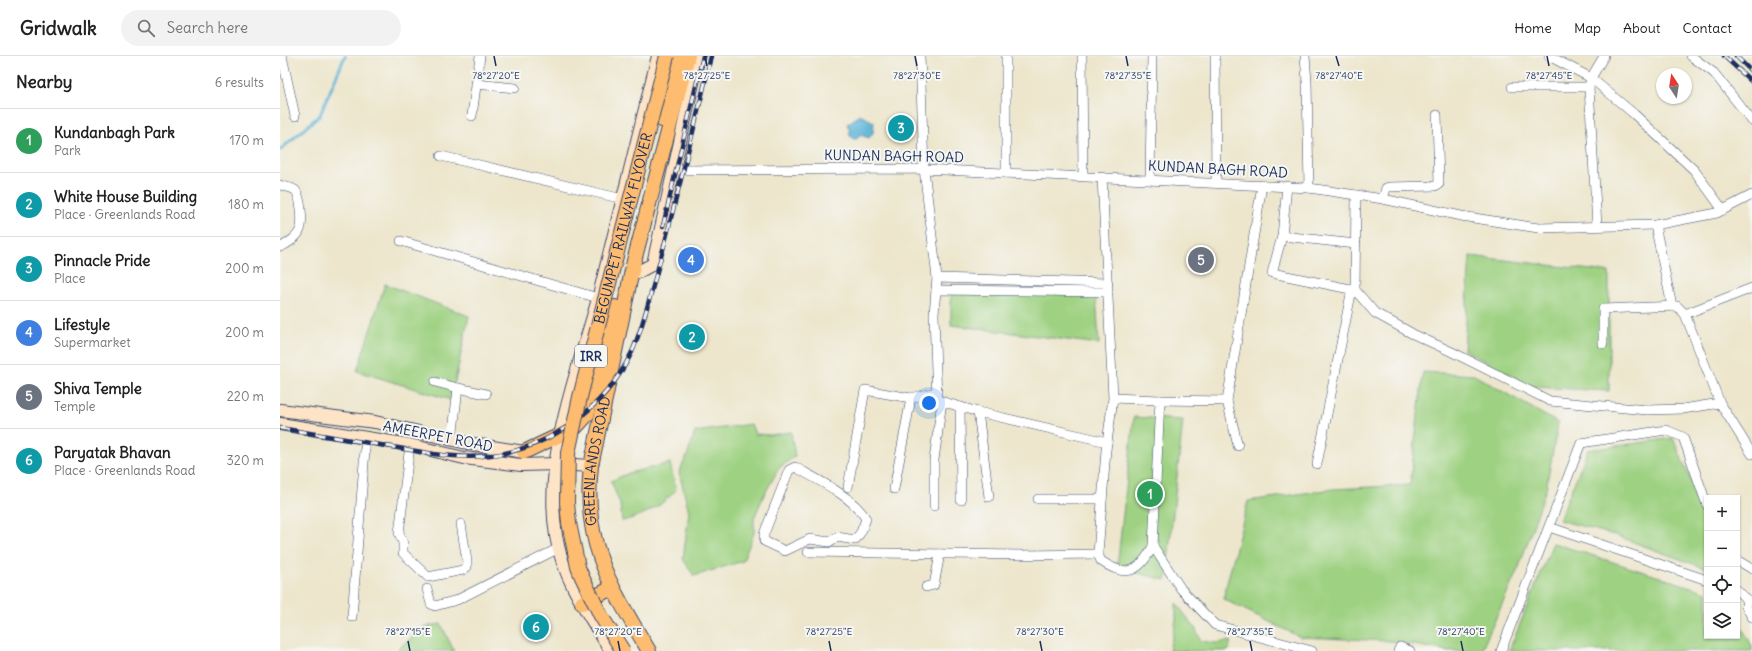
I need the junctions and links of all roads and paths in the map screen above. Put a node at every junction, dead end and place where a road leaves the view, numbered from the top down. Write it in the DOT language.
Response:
graph roads {
  1 [pos="282,56"];
  2 [pos="480,56"];
  3 [pos="658,56"];
  4 [pos="668,56"];
  5 [pos="677,56"];
  6 [pos="688,56"];
  7 [pos="699,56"];
  8 [pos="920,56"];
  9 [pos="1006,56"];
  10 [pos="1082,56"];
  11 [pos="1152,56"];
  12 [pos="1215,56"];
  13 [pos="1305,56"];
  14 [pos="1549,56"];
  15 [pos="1604,56"];
  16 [pos="1692,56"];
  17 [pos="1590,83"];
  18 [pos="476,84"];
  19 [pos="1512,87"];
  20 [pos="516,88"];
  21 [pos="1437,115"];
  22 [pos="295,116"];
  23 [pos="472,116"];
  24 [pos="1752,121"];
  25 [pos="441,156"];
  26 [pos="924,169"];
  27 [pos="674,170"];
  28 [pos="1006,173"];
  29 [pos="1083,176"];
  30 [pos="1102,177"];
  31 [pos="1150,179"];
  32 [pos="1216,183"];
  33 [pos="280,185"];
  34 [pos="1262,185"];
  35 [pos="1287,186"];
  36 [pos="1309,188"];
  37 [pos="1356,195"];
  38 [pos="1752,195"];
  39 [pos="623,199"];
  40 [pos="1383,199"];
  41 [pos="1723,210"];
  42 [pos="1655,225"];
  43 [pos="1597,226"];
  44 [pos="1282,236"];
  45 [pos="401,241"];
  46 [pos="1356,244"];
  47 [pos="280,247"];
  48 [pos="634,261"];
  49 [pos="631,276"];
  50 [pos="937,278"];
  51 [pos="1000,280"];
  52 [pos="1027,281"];
  53 [pos="1108,288"];
  54 [pos="1752,288"];
  55 [pos="1353,289"];
  56 [pos="936,290"];
  57 [pos="1001,291"];
  58 [pos="1027,291"];
  59 [pos="598,298"];
  60 [pos="1674,306"];
  61 [pos="1685,314"];
  62 [pos="1603,344"];
  63 [pos="435,382"];
  64 [pos="458,388"];
  65 [pos="936,392"];
  66 [pos="486,394"];
  67 [pos="911,398"];
  68 [pos="1113,398"];
  69 [pos="1160,400"];
  70 [pos="1227,400"];
  71 [pos="942,401"];
  72 [pos="1720,403"];
  73 [pos="960,406"];
  74 [pos="280,410"];
  75 [pos="978,412"];
  76 [pos="280,424"];
  77 [pos="560,434"];
  78 [pos="366,437"];
  79 [pos="452,440"];
  80 [pos="1107,442"];
  81 [pos="410,445"];
  82 [pos="1238,446"];
  83 [pos="524,452"];
  84 [pos="1752,454"];
  85 [pos="557,464"];
  86 [pos="1317,464"];
  87 [pos="591,466"];
  88 [pos="848,487"];
  89 [pos="894,489"];
  90 [pos="989,497"];
  91 [pos="1704,497"];
  92 [pos="1038,499"];
  93 [pos="1102,499"];
  94 [pos="961,500"];
  95 [pos="934,506"];
  96 [pos="461,524"];
  97 [pos="1549,527"];
  98 [pos="810,539"];
  99 [pos="1153,546"];
  100 [pos="559,548"];
  101 [pos="940,554"];
  102 [pos="1098,554"];
  103 [pos="1740,562"];
  104 [pos="1752,569"];
  105 [pos="1704,579"];
  106 [pos="926,587"];
  107 [pos="612,588"];
  108 [pos="427,589"];
  109 [pos="1740,593"];
  110 [pos="582,603"];
  111 [pos="352,617"];
  112 [pos="1752,617"];
  113 [pos="612,651"];
  114 [pos="623,651"];
  115 [pos="649,651"];
  116 [pos="1312,651"];
  117 [pos="1398,651"];
  118 [pos="1410,651"];
  119 [pos="1501,651"];
  1 -- 22 [label="street"];
  2 -- 18 [label="street"];
  3 -- 39 [label="street"];
  4 -- 114 [label="main road, BEGUMPET RAILWAY FLYOVER / IRR, bridge"];
  5 -- 77 [label="main road, IRR"];
  6 -- 48 [label="main road, BEGUMPET RAILWAY FLYOVER / IRR"];
  7 -- 27 [label="street"];
  8 -- 26 [label="street"];
  9 -- 28 [label="street"];
  10 -- 29 [label="street"];
  11 -- 31 [label="street"];
  12 -- 32 [label="street"];
  13 -- 36 [label="street"];
  14 -- 17 [label="street"];
  15 -- 17 [label="street"];
  16 -- 24 [label="street"];
  17 -- 19 [label="street"];
  17 -- 41 [label="street"];
  17 -- 43 [label="street"];
  18 -- 20 [label="street"];
  18 -- 23 [label="street"];
  21 -- 40 [label="street"];
  25 -- 39 [label="street"];
  26 -- 27 [label="street, KUNDAN BAGH ROAD"];
  26 -- 28 [label="street, KUNDAN BAGH ROAD"];
  26 -- 50 [label="street"];
  27 -- 49 [label="street"];
  28 -- 29 [label="street, KUNDAN BAGH ROAD"];
  29 -- 30 [label="street, KUNDAN BAGH ROAD"];
  30 -- 31 [label="street, KUNDAN BAGH ROAD"];
  30 -- 53 [label="street"];
  31 -- 32 [label="street, KUNDAN BAGH ROAD"];
  32 -- 34 [label="street, KUNDAN BAGH ROAD"];
  33 -- 47 [label="street"];
  34 -- 35 [label="street, KUNDAN BAGH ROAD"];
  34 -- 70 [label="street"];
  35 -- 36 [label="street, KUNDAN BAGH ROAD"];
  35 -- 44 [label="street"];
  36 -- 37 [label="street, KUNDAN BAGH ROAD"];
  37 -- 40 [label="street, KUNDAN BAGH ROAD"];
  37 -- 46 [label="street"];
  38 -- 41 [label="street, KUNDAN BAGH ROAD"];
  39 -- 59 [label="street"];
  40 -- 43 [label="street, KUNDAN BAGH ROAD"];
  41 -- 42 [label="street, KUNDAN BAGH ROAD"];
  42 -- 43 [label="street, KUNDAN BAGH ROAD"];
  42 -- 60 [label="street"];
  44 -- 46 [label="street"];
  44 -- 55 [label="street"];
  45 -- 59 [label="street"];
  46 -- 55 [label="street"];
  48 -- 49 [label="main road, GREENLANDS ROAD / IRR"];
  49 -- 87 [label="main road, GREENLANDS ROAD / IRR"];
  50 -- 51 [label="street"];
  50 -- 56 [label="street"];
  51 -- 52 [label="street"];
  51 -- 57 [label="street"];
  52 -- 53 [label="street"];
  52 -- 58 [label="street"];
  53 -- 58 [label="street"];
  53 -- 68 [label="street"];
  54 -- 61 [label="street"];
  55 -- 72 [label="street"];
  55 -- 86 [label="street"];
  56 -- 57 [label="street"];
  56 -- 65 [label="street"];
  57 -- 58 [label="street"];
  59 -- 77 [label="street"];
  60 -- 61 [label="street"];
  60 -- 62 [label="street"];
  61 -- 72 [label="street"];
  63 -- 64 [label="street"];
  64 -- 66 [label="street"];
  64 -- 79 [label="street"];
  65 -- 67 [label="street"];
  65 -- 71 [label="street"];
  67 -- 88 [label="street"];
  67 -- 89 [label="street"];
  68 -- 69 [label="street"];
  68 -- 80 [label="street"];
  69 -- 70 [label="street"];
  69 -- 99 [label="street"];
  70 -- 82 [label="street"];
  71 -- 73 [label="street"];
  71 -- 95 [label="street"];
  72 -- 84 [label="street"];
  73 -- 75 [label="street"];
  73 -- 94 [label="street"];
  74 -- 79 [label="street, AMEERPET ROAD"];
  75 -- 80 [label="street"];
  75 -- 90 [label="street"];
  76 -- 78 [label="street, AMEERPET ROAD"];
  77 -- 83 [label="main road"];
  77 -- 85 [label="street"];
  78 -- 81 [label="street, AMEERPET ROAD"];
  78 -- 111 [label="street"];
  79 -- 83 [label="street, AMEERPET ROAD"];
  80 -- 93 [label="street"];
  81 -- 85 [label="street, AMEERPET ROAD"];
  81 -- 96 [label="street"];
  85 -- 87 [label="street, AMEERPET ROAD"];
  85 -- 100 [label="street"];
  87 -- 107 [label="main road, GREENLANDS ROAD / IRR"];
  91 -- 97 [label="street"];
  92 -- 93 [label="street"];
  93 -- 102 [label="street"];
  97 -- 105 [label="street"];
  97 -- 119 [label="street"];
  98 -- 98 [label="street"];
  98 -- 101 [label="street"];
  99 -- 102 [label="street"];
  99 -- 116 [label="street"];
  100 -- 108 [label="street"];
  100 -- 110 [label="street"];
  101 -- 102 [label="street"];
  101 -- 106 [label="street"];
  103 -- 104 [label="street"];
  107 -- 110 [label="main road"];
  107 -- 115 [label="main road, GREENLANDS ROAD / IRR"];
  109 -- 112 [label="street"];
  110 -- 113 [label="street"];
  117 -- 118 [label="street"];
}
